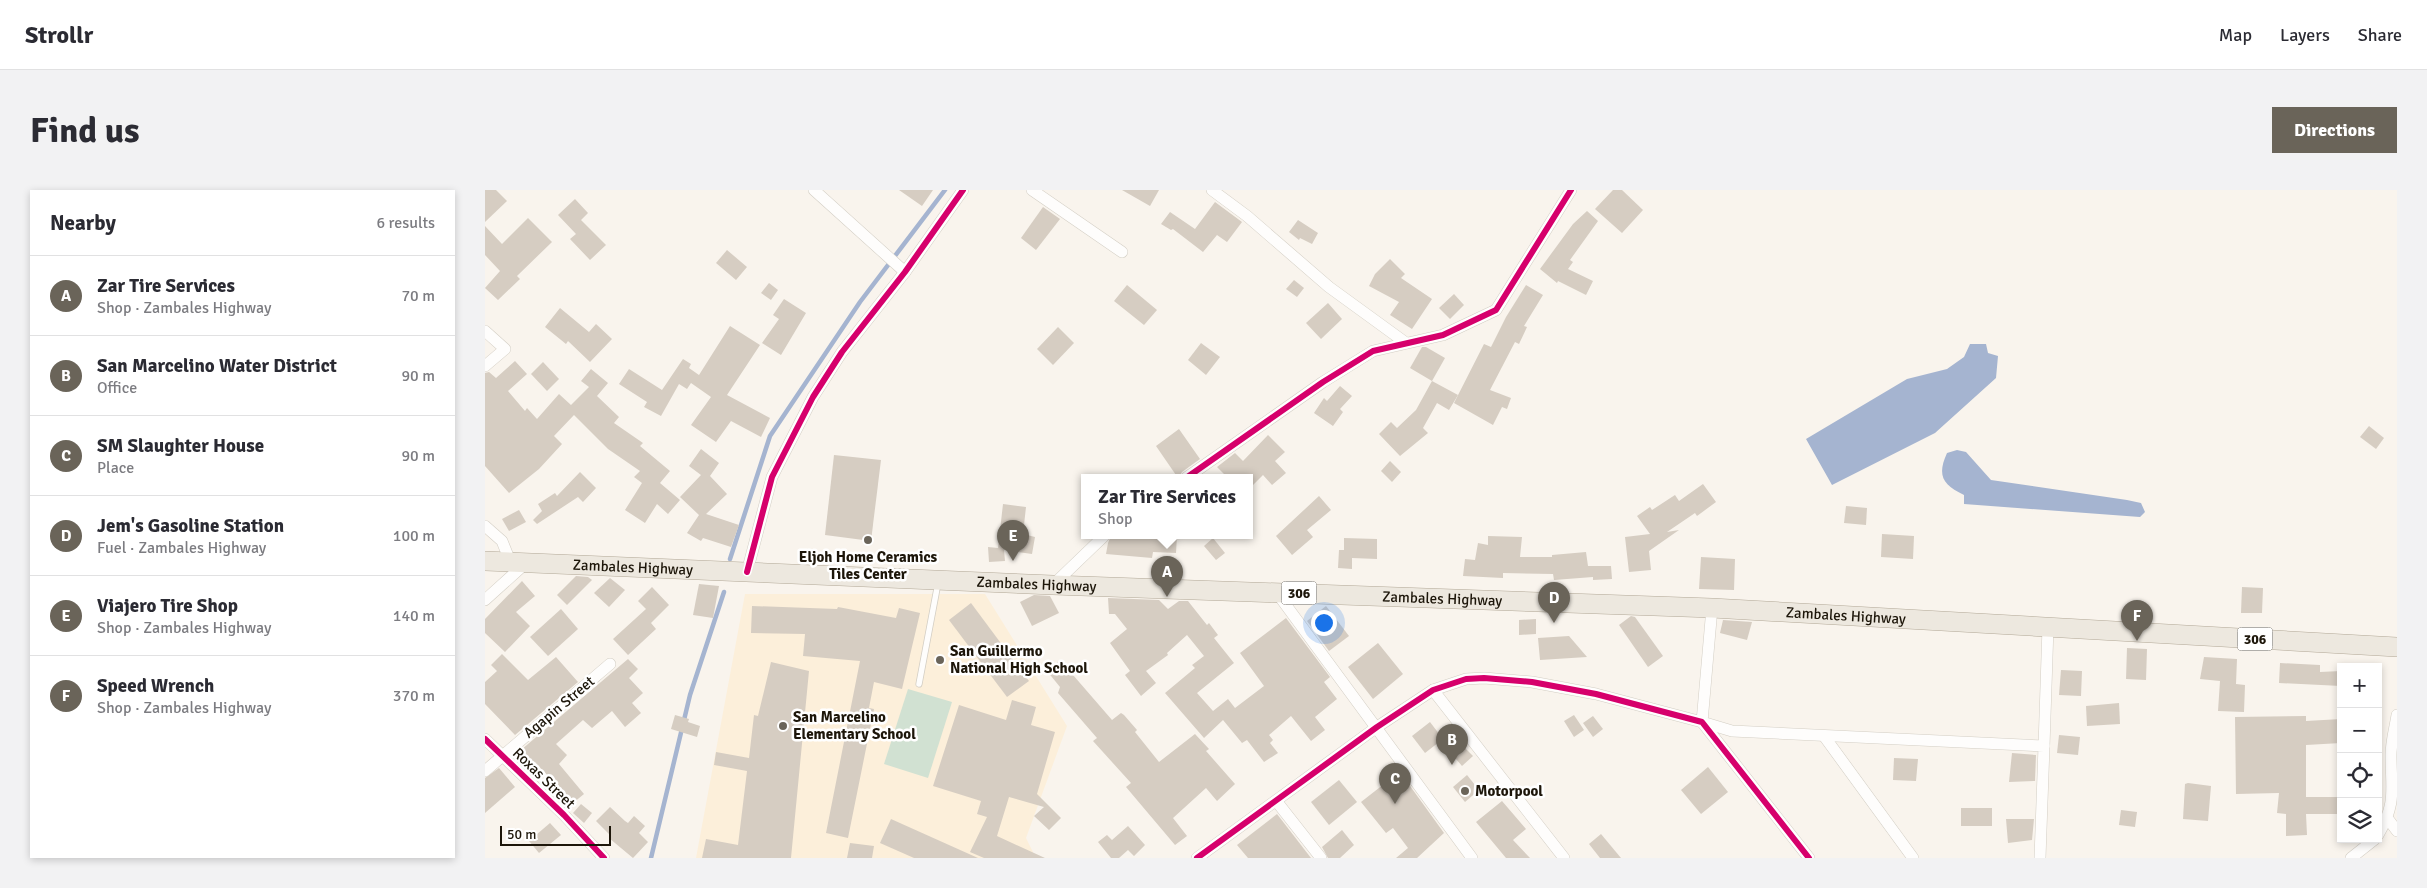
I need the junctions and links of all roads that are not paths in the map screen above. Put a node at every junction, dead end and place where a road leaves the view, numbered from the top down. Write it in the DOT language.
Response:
graph roads {
  1 [pos="814,190"];
  2 [pos="963,190"];
  3 [pos="1031,190"];
  4 [pos="1212,190"];
  5 [pos="1571,190"];
  6 [pos="1122,252"];
  7 [pos="902,269"];
  8 [pos="485,331"];
  9 [pos="1406,343"];
  10 [pos="485,366"];
  11 [pos="1192,474"];
  12 [pos="485,526"];
  13 [pos="1101,539"];
  14 [pos="485,560"];
  15 [pos="518,562"];
  16 [pos="747,572"];
  17 [pos="939,581"];
  18 [pos="1053,585"];
  19 [pos="1277,593"];
  20 [pos="485,600"];
  21 [pos="1712,608"];
  22 [pos="2048,627"];
  23 [pos="2397,648"];
  24 [pos="610,664"];
  25 [pos="919,684"];
  26 [pos="1433,690"];
  27 [pos="2397,715"];
  28 [pos="1701,722"];
  29 [pos="1377,727"];
  30 [pos="1824,736"];
  31 [pos="485,739"];
  32 [pos="2044,746"];
  33 [pos="502,756"];
  34 [pos="485,771"];
  35 [pos="1277,802"];
  36 [pos="2388,819"];
  37 [pos="2382,829"];
  38 [pos="2397,831"];
  39 [pos="2370,843"];
  40 [pos="1201,857"];
  41 [pos="604,858"];
  42 [pos="1321,858"];
  43 [pos="1472,858"];
  44 [pos="1564,858"];
  45 [pos="1809,858"];
  46 [pos="1913,858"];
  47 [pos="2040,858"];
  48 [pos="2351,858"];
  1 -- 7 [label="street"];
  2 -- 7 [label="street"];
  3 -- 6 [label="street"];
  4 -- 9 [label="street"];
  5 -- 9 [label="street"];
  7 -- 16 [label="street"];
  8 -- 10 [label="street"];
  9 -- 11 [label="street"];
  12 -- 15 [label="street"];
  13 -- 18 [label="street"];
  14 -- 15 [label="main road, Zambales Highway / 306"];
  15 -- 16 [label="main road, Zambales Highway / 306"];
  15 -- 20 [label="street"];
  16 -- 17 [label="main road, Zambales Highway / 306"];
  17 -- 18 [label="main road, Zambales Highway / 306"];
  17 -- 25 [label="lane"];
  18 -- 19 [label="main road, Zambales Highway / 306"];
  19 -- 21 [label="main road, Zambales Highway / 306"];
  19 -- 29 [label="street"];
  21 -- 22 [label="main road, Zambales Highway / 306"];
  21 -- 28 [label="street"];
  22 -- 23 [label="main road, Zambales Highway / 306"];
  22 -- 32 [label="street"];
  24 -- 33 [label="street, Agapin Street"];
  26 -- 28 [label="street"];
  26 -- 29 [label="street"];
  26 -- 44 [label="street"];
  27 -- 36 [label="street"];
  28 -- 30 [label="street"];
  28 -- 45 [label="street"];
  29 -- 35 [label="street"];
  29 -- 43 [label="street"];
  30 -- 32 [label="street"];
  30 -- 46 [label="street"];
  31 -- 33 [label="street, Roxas Street"];
  32 -- 47 [label="street"];
  33 -- 34 [label="street, Agapin Street"];
  33 -- 41 [label="street, Roxas Street"];
  35 -- 40 [label="street"];
  35 -- 42 [label="street"];
  36 -- 37 [label="street"];
  36 -- 38 [label="street"];
  39 -- 48 [label="street"];
}
